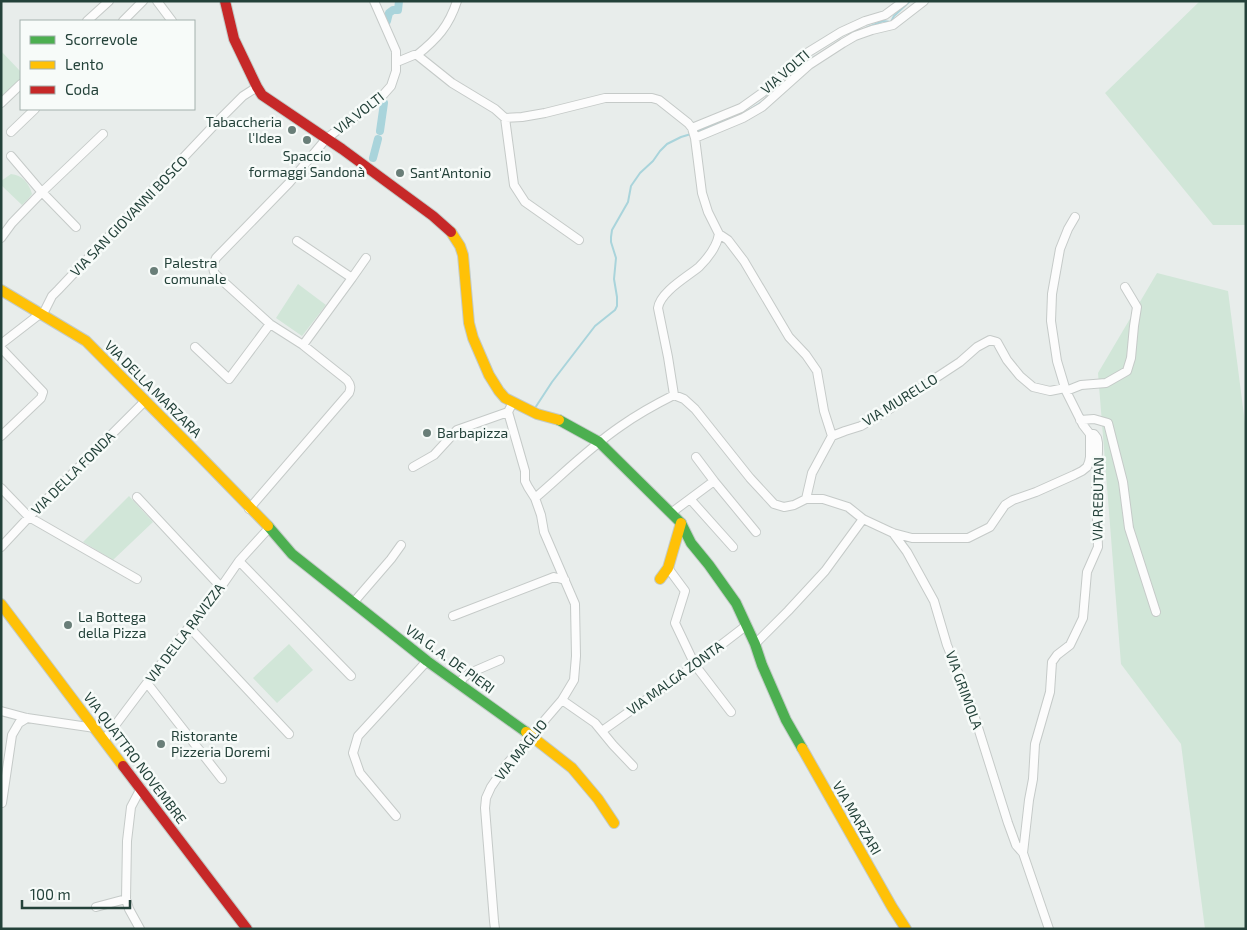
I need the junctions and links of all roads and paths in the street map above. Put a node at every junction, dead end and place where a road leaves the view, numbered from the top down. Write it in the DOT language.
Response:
graph roads {
  1 [pos="109,1"];
  2 [pos="143,1"];
  3 [pos="152,1"];
  4 [pos="225,1"];
  5 [pos="374,1"];
  6 [pos="457,1"];
  7 [pos="904,1"];
  8 [pos="924,1"];
  9 [pos="159,4"];
  10 [pos="88,20"];
  11 [pos="124,20"];
  12 [pos="171,20"];
  13 [pos="417,55"];
  14 [pos="397,62"];
  15 [pos="20,85"];
  16 [pos="256,87"];
  17 [pos="1,103"];
  18 [pos="34,110"];
  19 [pos="505,118"];
  20 [pos="692,128"];
  21 [pos="11,132"];
  22 [pos="103,134"];
  23 [pos="695,138"];
  24 [pos="326,139"];
  25 [pos="11,156"];
  26 [pos="42,192"];
  27 [pos="1075,217"];
  28 [pos="76,226"];
  29 [pos="719,234"];
  30 [pos="1,238"];
  31 [pos="579,240"];
  32 [pos="298,241"];
  33 [pos="366,258"];
  34 [pos="352,278"];
  35 [pos="1125,286"];
  36 [pos="1,290"];
  37 [pos="41,313"];
  38 [pos="270,324"];
  39 [pos="302,345"];
  40 [pos="1,346"];
  41 [pos="195,347"];
  42 [pos="1066,390"];
  43 [pos="674,395"];
  44 [pos="145,401"];
  45 [pos="512,402"];
  46 [pos="508,412"];
  47 [pos="1080,420"];
  48 [pos="1090,434"];
  49 [pos="1,436"];
  50 [pos="832,436"];
  51 [pos="599,442"];
  52 [pos="696,457"];
  53 [pos="413,467"];
  54 [pos="714,481"];
  55 [pos="1,488"];
  56 [pos="137,497"];
  57 [pos="535,498"];
  58 [pos="806,499"];
  59 [pos="691,500"];
  60 [pos="250,509"];
  61 [pos="671,514"];
  62 [pos="29,517"];
  63 [pos="863,519"];
  64 [pos="681,523"];
  65 [pos="269,528"];
  66 [pos="756,532"];
  67 [pos="893,533"];
  68 [pos="401,544"];
  69 [pos="1,547"];
  70 [pos="733,547"];
  71 [pos="239,561"];
  72 [pos="668,568"];
  73 [pos="137,579"];
  74 [pos="660,579"];
  75 [pos="565,580"];
  76 [pos="221,587"];
  77 [pos="353,603"];
  78 [pos="1,604"];
  79 [pos="1156,612"];
  80 [pos="452,616"];
  81 [pos="746,624"];
  82 [pos="189,627"];
  83 [pos="755,644"];
  84 [pos="500,660"];
  85 [pos="427,661"];
  86 [pos="695,665"];
  87 [pos="351,676"];
  88 [pos="147,683"];
  89 [pos="459,684"];
  90 [pos="562,700"];
  91 [pos="1,711"];
  92 [pos="730,712"];
  93 [pos="27,718"];
  94 [pos="95,728"];
  95 [pos="602,731"];
  96 [pos="289,734"];
  97 [pos="532,736"];
  98 [pos="104,740"];
  99 [pos="633,766"];
  100 [pos="222,779"];
  101 [pos="141,788"];
  102 [pos="2,803"];
  103 [pos="396,816"];
  104 [pos="614,823"];
  105 [pos="1023,853"];
  106 [pos="126,899"];
  107 [pos="96,907"];
  108 [pos="140,929"];
  109 [pos="247,929"];
  110 [pos="495,929"];
  111 [pos="906,929"];
  112 [pos="1049,929"];
  1 -- 10 [label="street"];
  2 -- 11 [label="street"];
  3 -- 9 [label="street"];
  4 -- 16 [label="street"];
  5 -- 14 [label="street, VIA VOLTI"];
  6 -- 13 [label="street"];
  7 -- 20 [label="street, VIA VOLTI"];
  8 -- 23 [label="street, VIA VOLTI"];
  9 -- 12 [label="street"];
  13 -- 14 [label="street"];
  13 -- 19 [label="street"];
  14 -- 24 [label="street, VIA VOLTI"];
  15 -- 17 [label="street"];
  16 -- 24 [label="street"];
  16 -- 37 [label="street, VIA SAN GIOVANNI BOSCO"];
  18 -- 21 [label="street"];
  19 -- 20 [label="street"];
  19 -- 31 [label="street"];
  20 -- 23 [label="street"];
  22 -- 26 [label="street"];
  23 -- 29 [label="street"];
  24 -- 38 [label="street, VIA VOLTI"];
  24 -- 45 [label="street"];
  25 -- 26 [label="street"];
  26 -- 28 [label="street"];
  26 -- 30 [label="street"];
  27 -- 42 [label="street, VIA REBUTAN"];
  29 -- 43 [label="street"];
  29 -- 50 [label="street"];
  32 -- 34 [label="street"];
  33 -- 34 [label="street"];
  34 -- 39 [label="street"];
  35 -- 42 [label="street"];
  36 -- 37 [label="street, VIA DELLA MARZARA"];
  37 -- 40 [label="street, VIA SAN GIOVANNI BOSCO"];
  37 -- 44 [label="street, VIA DELLA MARZARA"];
  38 -- 39 [label="street"];
  38 -- 41 [label="street"];
  39 -- 60 [label="street"];
  40 -- 49 [label="street"];
  42 -- 47 [label="street, VIA REBUTAN"];
  42 -- 50 [label="street, VIA MURELLO"];
  43 -- 51 [label="street"];
  43 -- 58 [label="street"];
  44 -- 60 [label="street, VIA DELLA MARZARA"];
  44 -- 62 [label="street, VIA DELLA FONDA"];
  45 -- 46 [label="street"];
  45 -- 51 [label="street"];
  46 -- 53 [label="street"];
  46 -- 57 [label="street, VIA MAGLIO"];
  47 -- 48 [label="street, VIA REBUTAN"];
  47 -- 79 [label="street"];
  48 -- 67 [label="street"];
  48 -- 105 [label="street, VIA REBUTAN"];
  50 -- 58 [label="street"];
  51 -- 57 [label="street"];
  51 -- 61 [label="street"];
  52 -- 54 [label="street"];
  54 -- 59 [label="street"];
  54 -- 66 [label="street"];
  55 -- 62 [label="street"];
  56 -- 76 [label="street"];
  57 -- 75 [label="street, VIA MAGLIO"];
  58 -- 63 [label="street"];
  59 -- 61 [label="street"];
  59 -- 70 [label="street"];
  60 -- 65 [label="street, VIA DELLA MARZARA"];
  61 -- 64 [label="street"];
  62 -- 69 [label="street, VIA DELLA FONDA"];
  62 -- 73 [label="street"];
  63 -- 67 [label="street"];
  63 -- 83 [label="street"];
  64 -- 72 [label="street"];
  64 -- 81 [label="street, VIA MARZARI"];
  65 -- 71 [label="street, VIA DELLA RAVIZZA"];
  65 -- 77 [label="street, VIA G. A. DE PIERI"];
  67 -- 105 [label="street, VIA GRIMOLA"];
  68 -- 77 [label="street"];
  71 -- 76 [label="street, VIA DELLA RAVIZZA"];
  71 -- 87 [label="street"];
  72 -- 74 [label="street"];
  72 -- 86 [label="street"];
  75 -- 80 [label="street"];
  75 -- 90 [label="street, VIA MAGLIO"];
  76 -- 82 [label="street, VIA DELLA RAVIZZA"];
  77 -- 85 [label="street, VIA G. A. DE PIERI"];
  78 -- 94 [label="street, VIA QUATTRO NOVEMBRE"];
  81 -- 83 [label="street, VIA MARZARI"];
  81 -- 86 [label="street, VIA MALGA ZONTA"];
  82 -- 88 [label="street, VIA DELLA RAVIZZA"];
  82 -- 96 [label="street"];
  83 -- 111 [label="street, VIA MARZARI"];
  84 -- 89 [label="street"];
  85 -- 89 [label="street, VIA G. A. DE PIERI"];
  85 -- 103 [label="street"];
  86 -- 92 [label="street"];
  86 -- 95 [label="street, VIA MALGA ZONTA"];
  88 -- 98 [label="street, VIA DELLA RAVIZZA"];
  88 -- 100 [label="street"];
  89 -- 97 [label="street, VIA G. A. DE PIERI"];
  90 -- 95 [label="street"];
  90 -- 97 [label="street, VIA MAGLIO"];
  91 -- 93 [label="street"];
  93 -- 94 [label="street"];
  93 -- 102 [label="street"];
  94 -- 98 [label="street, VIA QUATTRO NOVEMBRE"];
  95 -- 99 [label="street"];
  97 -- 104 [label="street, VIA G. A. DE PIERI"];
  97 -- 110 [label="street, VIA MAGLIO"];
  98 -- 101 [label="street, VIA QUATTRO NOVEMBRE"];
  101 -- 106 [label="street"];
  101 -- 109 [label="street, VIA QUATTRO NOVEMBRE"];
  105 -- 112 [label="street"];
  106 -- 107 [label="street"];
  106 -- 108 [label="street"];
}
